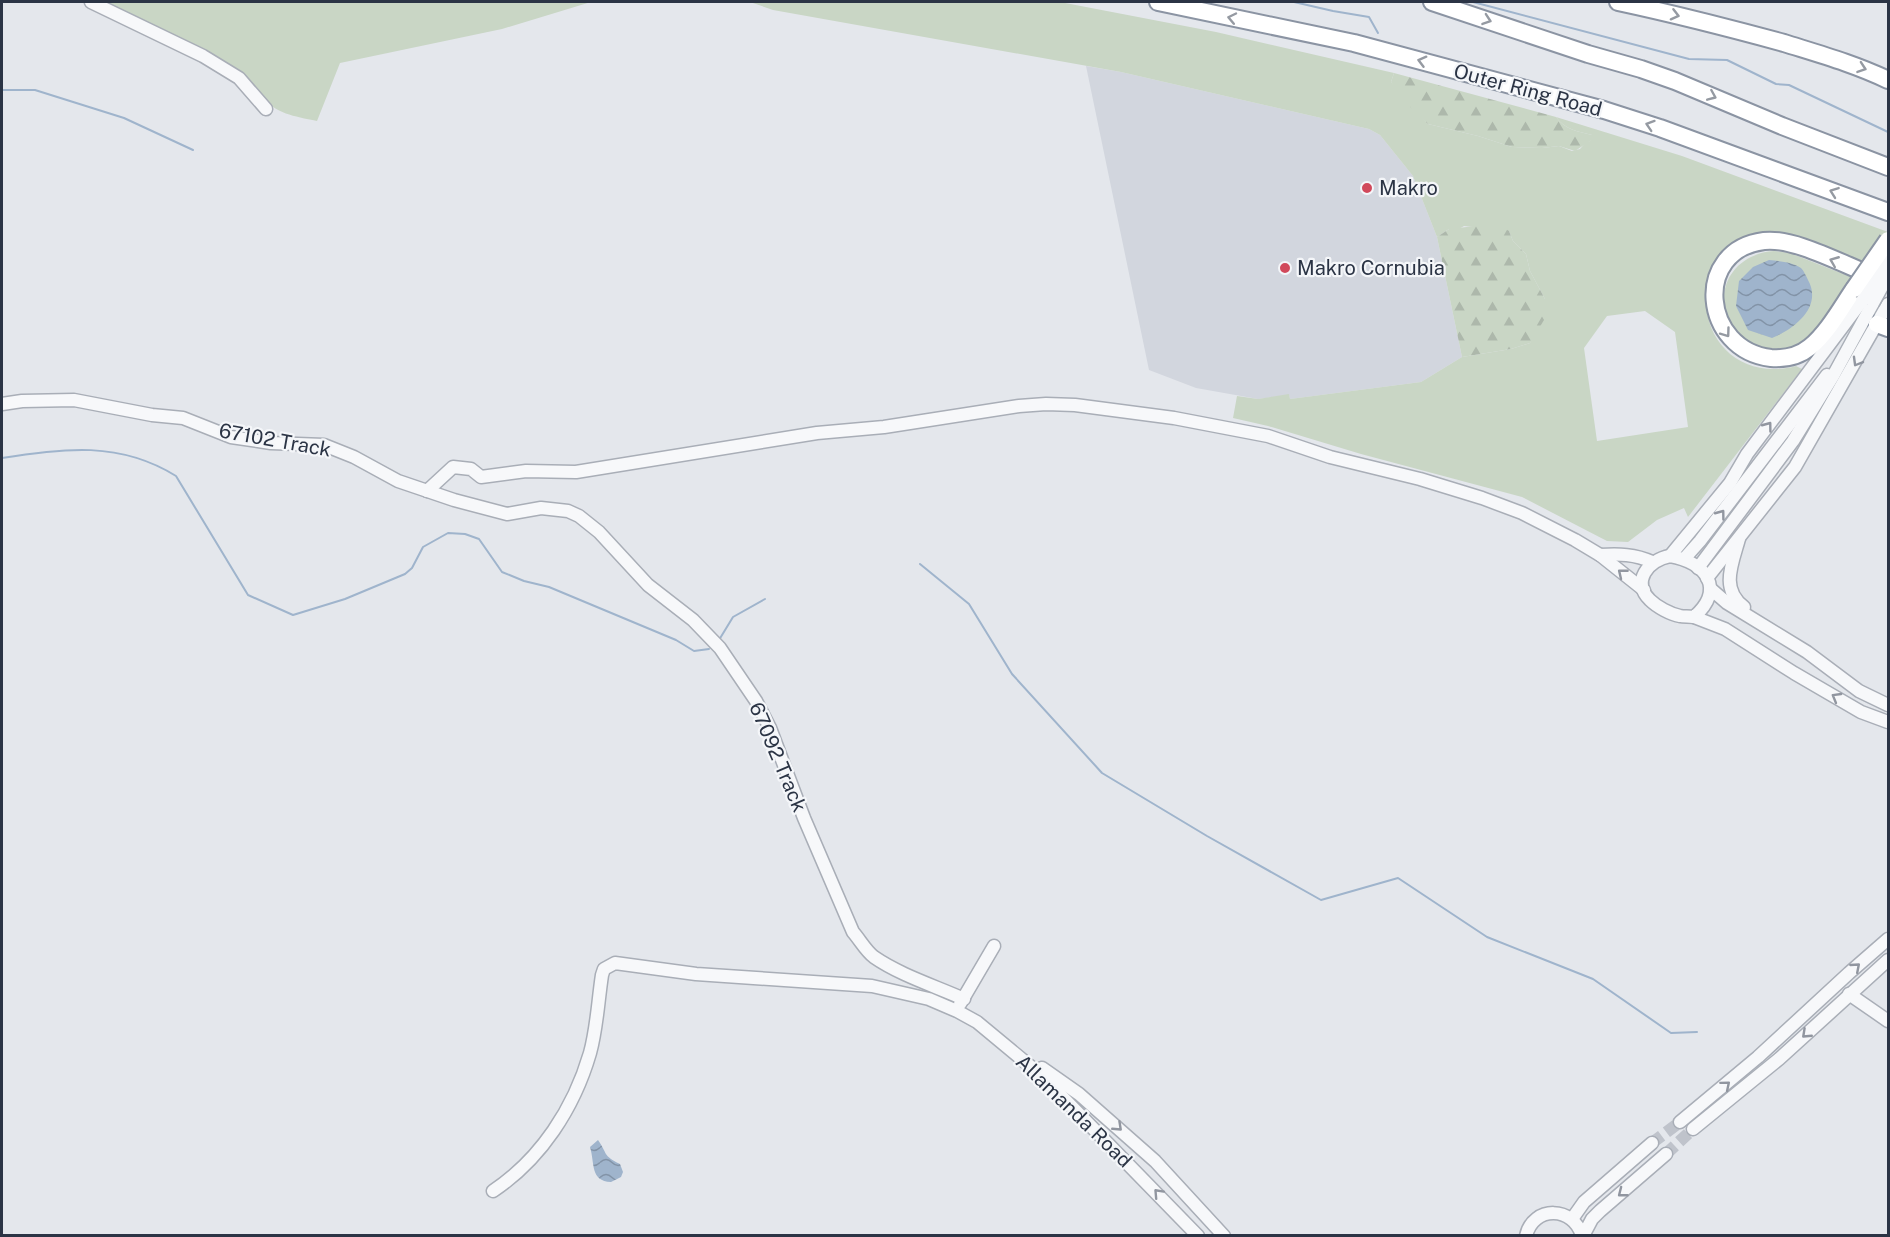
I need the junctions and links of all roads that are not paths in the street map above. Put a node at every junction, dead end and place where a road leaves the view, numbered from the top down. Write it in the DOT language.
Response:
graph roads {
  1 [pos="91,2"];
  2 [pos="1158,2"];
  3 [pos="1432,2"];
  4 [pos="1618,2"];
  5 [pos="1888,80"];
  6 [pos="266,108"];
  7 [pos="1888,167"];
  8 [pos="1888,212"];
  9 [pos="1888,240"];
  10 [pos="1888,260"];
  11 [pos="1888,276"];
  12 [pos="1888,281"];
  13 [pos="1863,298"];
  14 [pos="1884,316"];
  15 [pos="1848,349"];
  16 [pos="2,404"];
  17 [pos="427,491"];
  18 [pos="541,508"];
  19 [pos="1740,535"];
  20 [pos="1600,555"];
  21 [pos="1661,558"];
  22 [pos="1684,559"];
  23 [pos="1703,573"];
  24 [pos="1644,590"];
  25 [pos="1712,591"];
  26 [pos="1694,617"];
  27 [pos="1766,626"];
  28 [pos="1888,705"];
  29 [pos="1888,722"];
  30 [pos="1888,939"];
  31 [pos="994,946"];
  32 [pos="1888,960"];
  33 [pos="1850,994"];
  34 [pos="964,999"];
  35 [pos="957,1011"];
  36 [pos="1888,1021"];
  37 [pos="1003,1043"];
  38 [pos="1680,1122"];
  39 [pos="1693,1129"];
  40 [pos="1652,1143"];
  41 [pos="1666,1154"];
  42 [pos="493,1191"];
  43 [pos="1572,1219"];
  44 [pos="1198,1236"];
  45 [pos="1224,1236"];
  46 [pos="1526,1236"];
  47 [pos="1582,1236"];
  1 -- 6 [label="street"];
  8 -- 2 [label="highway, Outer Ring Road, one-way"];
  3 -- 7 [label="highway, one-way"];
  4 -- 5 [label="highway, one-way"];
  9 -- 13 [label="highway, bridge"];
  10 -- 13 [label="street, bridge"];
  11 -- 13 [label="street, bridge"];
  12 -- 13 [label="highway, one-way"];
  13 -- 15 [label="street"];
  21 -- 13 [label="street, one-way"];
  14 -- 19 [label="street, one-way"];
  22 -- 15 [label="street, one-way"];
  15 -- 23 [label="street"];
  16 -- 17 [label="street, 67102 Track"];
  17 -- 18 [label="street, 67102 Track"];
  17 -- 20 [label="street"];
  18 -- 34 [label="street, 67092 Track"];
  19 -- 23 [label="street"];
  19 -- 27 [label="street"];
  20 -- 21 [label="street"];
  24 -- 20 [label="street, one-way"];
  21 -- 22 [label="street"];
  21 -- 24 [label="street"];
  22 -- 23 [label="street"];
  23 -- 25 [label="street"];
  24 -- 26 [label="street"];
  25 -- 26 [label="street"];
  25 -- 27 [label="street"];
  29 -- 26 [label="street, one-way"];
  27 -- 28 [label="street"];
  38 -- 30 [label="street, one-way"];
  31 -- 34 [label="street"];
  32 -- 33 [label="street"];
  33 -- 36 [label="street"];
  33 -- 39 [label="street, one-way"];
  34 -- 35 [label="street"];
  35 -- 37 [label="street"];
  35 -- 42 [label="street"];
  44 -- 37 [label="street, Allamanda Road, one-way"];
  37 -- 45 [label="street, Allamanda Road, one-way"];
  40 -- 43 [label="street"];
  41 -- 47 [label="street, one-way"];
  43 -- 46 [label="street"];
  43 -- 47 [label="street"];
}
